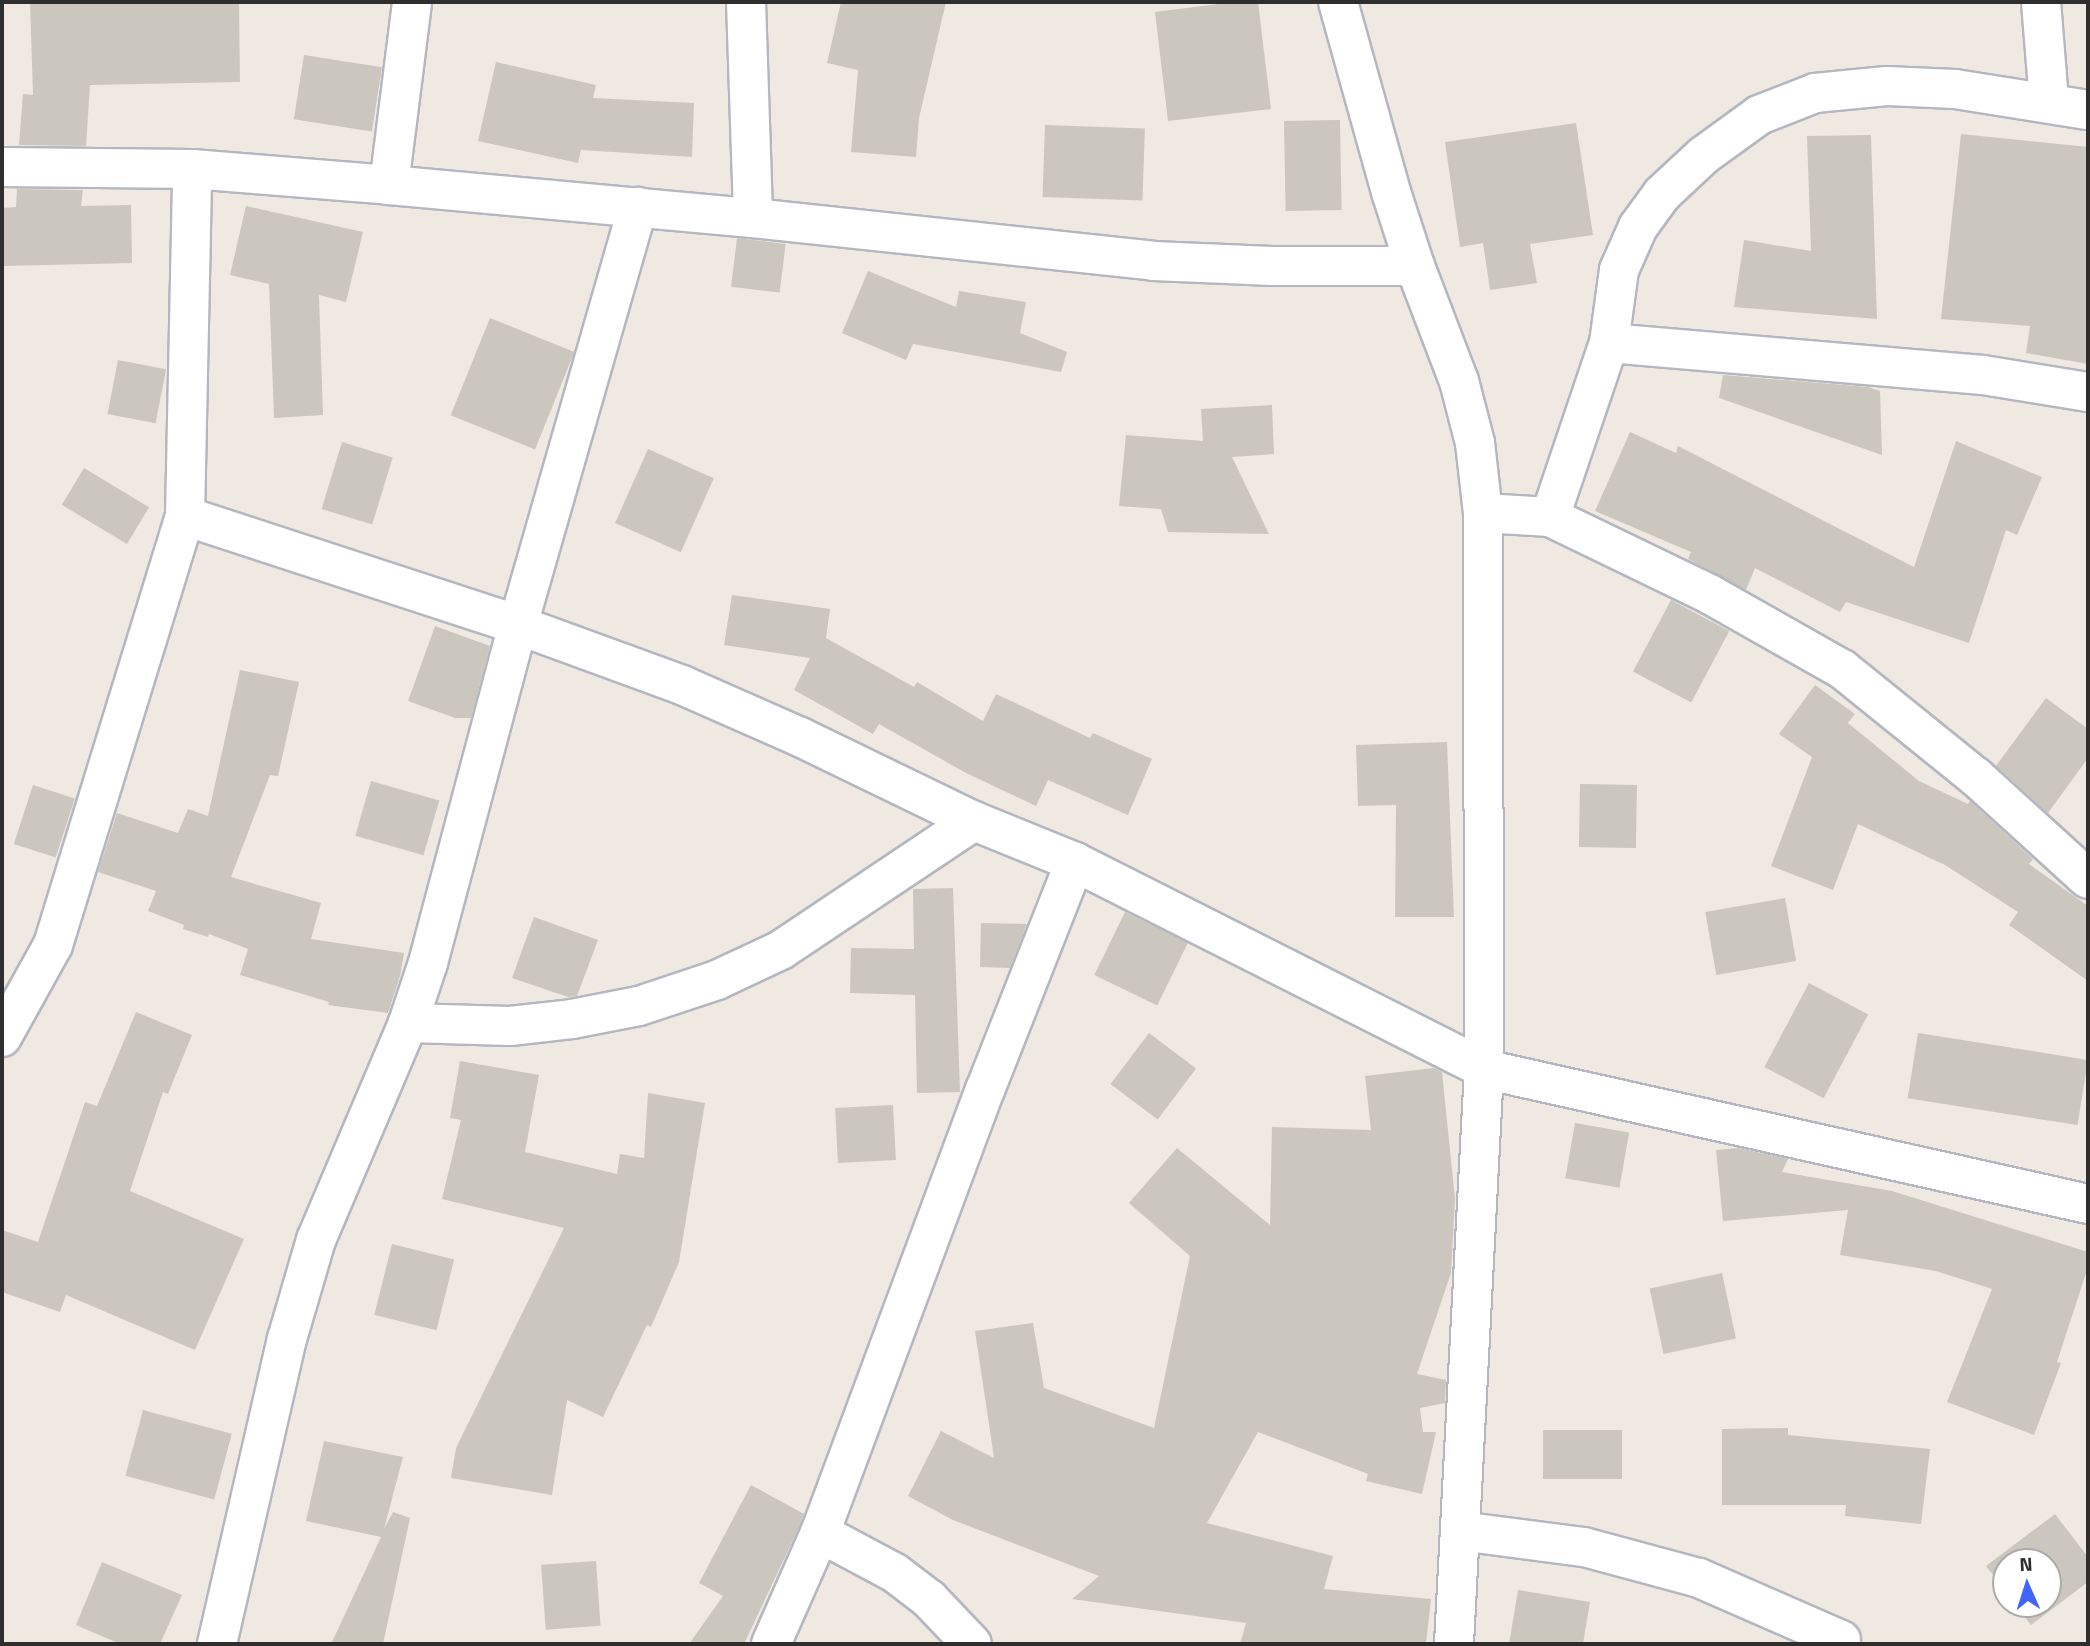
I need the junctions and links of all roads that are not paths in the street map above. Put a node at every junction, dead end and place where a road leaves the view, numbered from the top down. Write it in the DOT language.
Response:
graph roads {
  1 [pos="412,2"];
  2 [pos="746,2"];
  3 [pos="1338,2"];
  4 [pos="2041,2"];
  5 [pos="2049,101"];
  6 [pos="2088,110"];
  7 [pos="2,167"];
  8 [pos="192,169"];
  9 [pos="388,184"];
  10 [pos="638,207"];
  11 [pos="753,218"];
  12 [pos="1415,266"];
  13 [pos="1609,343"];
  14 [pos="2088,391"];
  15 [pos="1483,513"];
  16 [pos="185,516"];
  17 [pos="1550,517"];
  18 [pos="518,625"];
  19 [pos="974,821"];
  20 [pos="1075,862"];
  21 [pos="2088,879"];
  22 [pos="408,1023"];
  23 [pos="2,1037"];
  24 [pos="1484,1069"];
  25 [pos="2088,1204"];
  26 [pos="1460,1531"];
  27 [pos="820,1533"];
  28 [pos="1841,1640"];
  29 [pos="216,1644"];
  30 [pos="771,1644"];
  31 [pos="972,1644"];
  32 [pos="1454,1644"];
  1 -- 9 [label="street"];
  2 -- 11 [label="street"];
  3 -- 12 [label="street"];
  4 -- 5 [label="street"];
  5 -- 6 [label="street"];
  5 -- 13 [label="street"];
  7 -- 8 [label="street"];
  8 -- 9 [label="street"];
  8 -- 16 [label="street"];
  9 -- 10 [label="street"];
  10 -- 11 [label="street"];
  10 -- 18 [label="street"];
  11 -- 12 [label="street"];
  12 -- 15 [label="street"];
  13 -- 14 [label="street"];
  13 -- 17 [label="street"];
  15 -- 17 [label="street"];
  15 -- 24 [label="street"];
  16 -- 18 [label="street"];
  16 -- 23 [label="street"];
  17 -- 21 [label="street"];
  18 -- 19 [label="street"];
  18 -- 22 [label="street"];
  19 -- 20 [label="street"];
  19 -- 22 [label="street"];
  20 -- 24 [label="street"];
  20 -- 27 [label="street"];
  22 -- 29 [label="street"];
  24 -- 25 [label="street"];
  24 -- 26 [label="street"];
  26 -- 28 [label="street"];
  26 -- 32 [label="street"];
  27 -- 30 [label="street"];
  27 -- 31 [label="street"];
}
